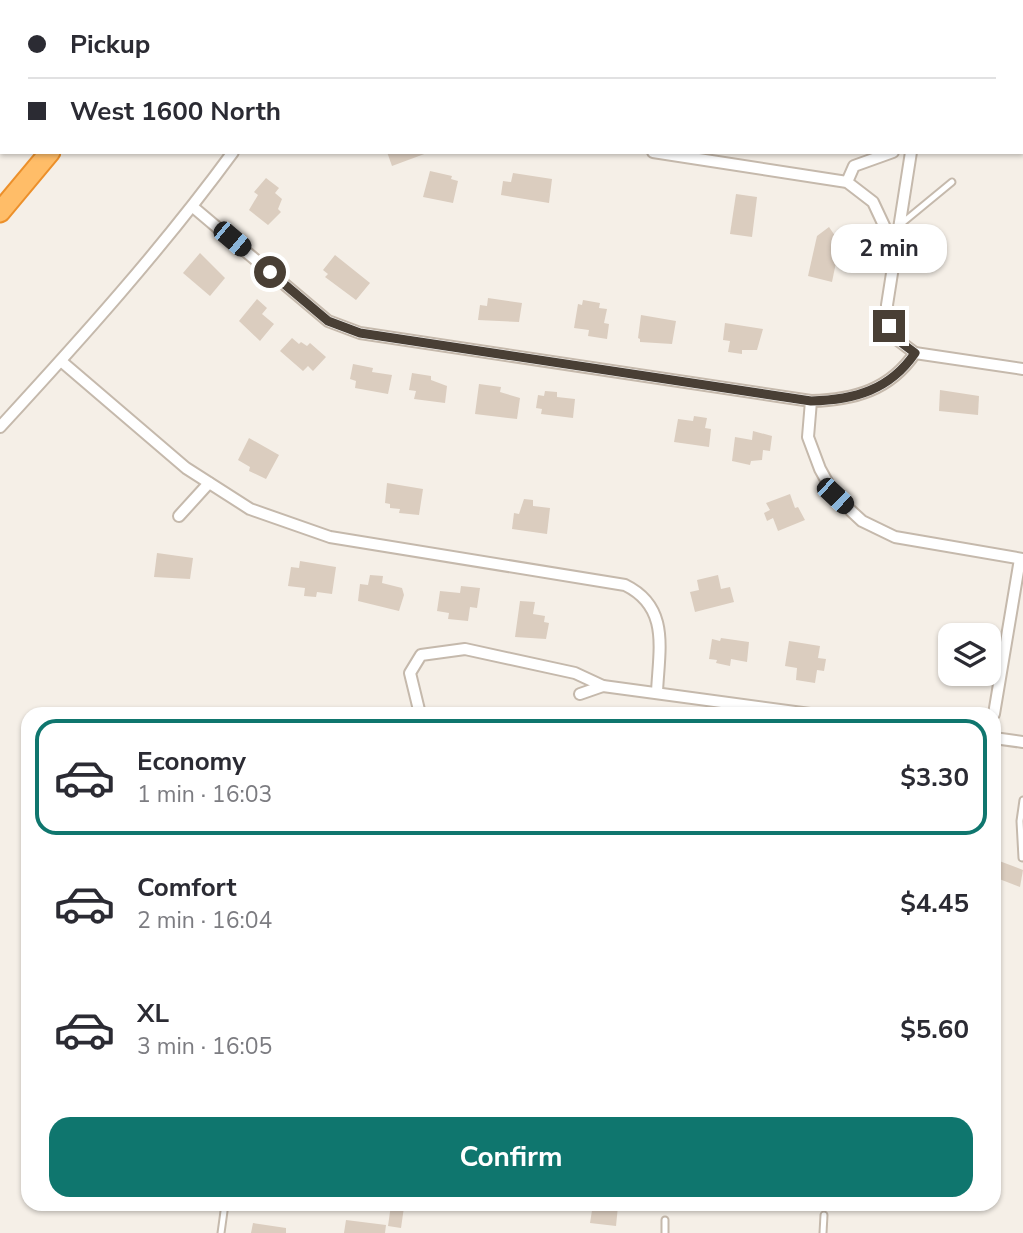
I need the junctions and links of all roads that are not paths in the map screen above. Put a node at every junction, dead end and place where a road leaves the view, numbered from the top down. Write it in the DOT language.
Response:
graph roads {
  1 [pos="48,154"];
  2 [pos="232,154"];
  3 [pos="666,154"];
  4 [pos="887,154"];
  5 [pos="911,154"];
  6 [pos="952,181"];
  7 [pos="847,182"];
  8 [pos="193,207"];
  9 [pos="0,212"];
  10 [pos="898,226"];
  11 [pos="895,249"];
  12 [pos="915,353"];
  13 [pos="61,361"];
  14 [pos="1023,369"];
  15 [pos="811,401"];
  16 [pos="0,427"];
  17 [pos="209,483"];
  18 [pos="179,516"];
  19 [pos="1021,559"];
  20 [pos="603,686"];
  21 [pos="657,692"];
  22 [pos="580,694"];
  23 [pos="418,707"];
  24 [pos="760,707"];
  25 [pos="995,707"];
  26 [pos="1001,739"];
  27 [pos="1023,743"];
  28 [pos="1023,800"];
  29 [pos="1022,858"];
  30 [pos="224,1211"];
  31 [pos="824,1215"];
  32 [pos="665,1220"];
  33 [pos="221,1233"];
  34 [pos="665,1233"];
  35 [pos="823,1233"];
  1 -- 9 [label="highway"];
  2 -- 8 [label="street"];
  3 -- 7 [label="street"];
  4 -- 7 [label="street"];
  5 -- 10 [label="street"];
  6 -- 10 [label="lane"];
  7 -- 11 [label="street"];
  8 -- 13 [label="street"];
  8 -- 15 [label="street"];
  10 -- 11 [label="street"];
  11 -- 12 [label="street"];
  12 -- 14 [label="street"];
  12 -- 15 [label="street"];
  13 -- 16 [label="street"];
  13 -- 17 [label="street"];
  15 -- 19 [label="street"];
  17 -- 18 [label="street"];
  17 -- 21 [label="street"];
  19 -- 25 [label="street"];
  20 -- 21 [label="street"];
  20 -- 22 [label="street"];
  20 -- 23 [label="street"];
  21 -- 24 [label="street"];
  26 -- 27 [label="street"];
  28 -- 29 [label="lane"];
  30 -- 33 [label="lane"];
  31 -- 35 [label="lane"];
  32 -- 34 [label="lane"];
}
